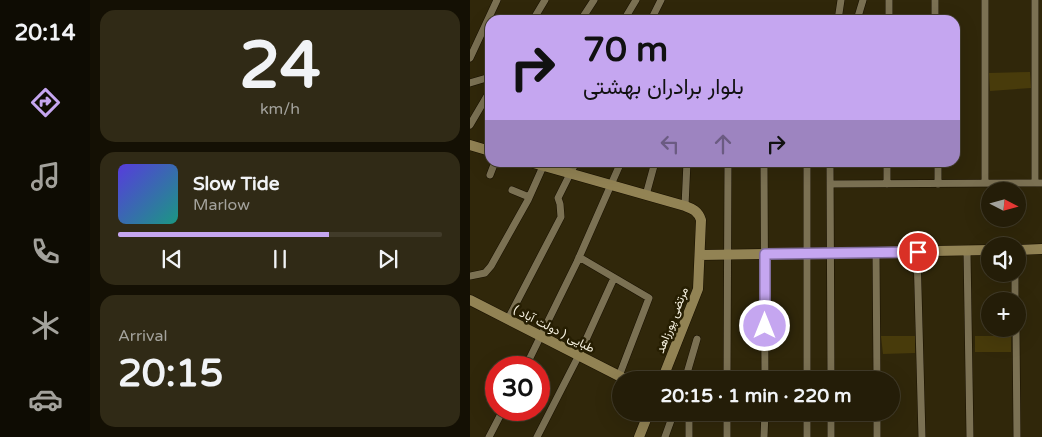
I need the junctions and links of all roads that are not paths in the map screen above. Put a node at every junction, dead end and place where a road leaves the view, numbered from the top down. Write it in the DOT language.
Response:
graph roads {
  1 [pos="497,0"];
  2 [pos="545,0"];
  3 [pos="594,0"];
  4 [pos="636,0"];
  5 [pos="661,0"];
  6 [pos="841,0"];
  7 [pos="863,0"];
  8 [pos="889,0"];
  9 [pos="935,0"];
  10 [pos="985,0"];
  11 [pos="1035,0"];
  12 [pos="490,15"];
  13 [pos="536,15"];
  14 [pos="584,15"];
  15 [pos="627,15"];
  16 [pos="654,15"];
  17 [pos="839,15"];
  18 [pos="858,15"];
  19 [pos="889,15"];
  20 [pos="935,15"];
  21 [pos="485,26"];
  22 [pos="470,58"];
  23 [pos="485,78"];
  24 [pos="470,83"];
  25 [pos="485,100"];
  26 [pos="470,125"];
  27 [pos="470,146"];
  28 [pos="485,150"];
  29 [pos="493,167"];
  30 [pos="543,167"];
  31 [pos="552,167"];
  32 [pos="574,167"];
  33 [pos="619,167"];
  34 [pos="654,167"];
  35 [pos="687,167"];
  36 [pos="728,167"];
  37 [pos="764,167"];
  38 [pos="807,167"];
  39 [pos="830,167"];
  40 [pos="887,167"];
  41 [pos="938,167"];
  42 [pos="570,174"];
  43 [pos="490,175"];
  44 [pos="985,182"];
  45 [pos="1026,183"];
  46 [pos="1039,183"];
  47 [pos="831,184"];
  48 [pos="886,184"];
  49 [pos="938,184"];
  50 [pos="981,184"];
  51 [pos="612,185"];
  52 [pos="512,190"];
  53 [pos="646,195"];
  54 [pos="529,197"];
  55 [pos="685,206"];
  56 [pos="1042,249"];
  57 [pos="981,250"];
  58 [pos="1026,250"];
  59 [pos="967,251"];
  60 [pos="876,252"];
  61 [pos="918,252"];
  62 [pos="832,253"];
  63 [pos="765,254"];
  64 [pos="808,254"];
  65 [pos="700,255"];
  66 [pos="727,255"];
  67 [pos="579,257"];
  68 [pos="470,276"];
  69 [pos="614,278"];
  70 [pos="470,300"];
  71 [pos="508,319"];
  72 [pos="542,336"];
  73 [pos="1016,337"];
  74 [pos="697,339"];
  75 [pos="578,355"];
  76 [pos="531,356"];
  77 [pos="690,362"];
  78 [pos="625,371"];
  79 [pos="666,371"];
  80 [pos="687,371"];
  81 [pos="690,371"];
  82 [pos="727,371"];
  83 [pos="765,371"];
  84 [pos="808,371"];
  85 [pos="831,371"];
  86 [pos="877,371"];
  87 [pos="612,372"];
  88 [pos="497,421"];
  89 [pos="646,421"];
  90 [pos="671,421"];
  91 [pos="689,421"];
  92 [pos="727,421"];
  93 [pos="764,421"];
  94 [pos="807,421"];
  95 [pos="831,421"];
  96 [pos="877,421"];
  97 [pos="489,437"];
  98 [pos="537,437"];
  99 [pos="640,437"];
  100 [pos="665,437"];
  101 [pos="689,437"];
  102 [pos="727,437"];
  103 [pos="764,437"];
  104 [pos="807,437"];
  105 [pos="831,437"];
  106 [pos="877,437"];
  107 [pos="922,437"];
  108 [pos="970,437"];
  109 [pos="1018,437"];
  1 -- 12 [label="street"];
  2 -- 13 [label="street"];
  3 -- 14 [label="street"];
  4 -- 15 [label="street"];
  5 -- 16 [label="street"];
  6 -- 17 [label="street"];
  7 -- 18 [label="street"];
  8 -- 19 [label="street"];
  9 -- 20 [label="street"];
  10 -- 44 [label="street"];
  11 -- 46 [label="street"];
  21 -- 22 [label="street"];
  23 -- 24 [label="street"];
  25 -- 26 [label="street"];
  27 -- 28 [label="street"];
  29 -- 43 [label="street"];
  30 -- 54 [label="street"];
  31 -- 42 [label="street"];
  32 -- 42 [label="street"];
  33 -- 51 [label="street"];
  34 -- 53 [label="street"];
  35 -- 55 [label="street"];
  36 -- 66 [label="street"];
  37 -- 63 [label="street"];
  38 -- 64 [label="street"];
  39 -- 47 [label="street"];
  40 -- 48 [label="street"];
  41 -- 49 [label="street"];
  42 -- 51 [label="street"];
  42 -- 71 [label="street"];
  45 -- 46 [label="street"];
  47 -- 48 [label="street"];
  47 -- 62 [label="street"];
  48 -- 49 [label="street"];
  49 -- 50 [label="street"];
  51 -- 53 [label="street"];
  51 -- 67 [label="street"];
  52 -- 54 [label="street"];
  53 -- 55 [label="street"];
  54 -- 68 [label="street"];
  55 -- 65 [label="street, مرتضی پورزاهد"];
  56 -- 58 [label="street"];
  57 -- 59 [label="street"];
  59 -- 61 [label="street"];
  59 -- 108 [label="street"];
  60 -- 61 [label="street"];
  60 -- 62 [label="street"];
  60 -- 86 [label="street"];
  61 -- 107 [label="street"];
  62 -- 64 [label="street"];
  62 -- 85 [label="street"];
  63 -- 64 [label="street"];
  63 -- 66 [label="street"];
  63 -- 83 [label="street"];
  64 -- 84 [label="street"];
  65 -- 66 [label="street"];
  65 -- 79 [label="street, مرتضی پورزاهد"];
  66 -- 82 [label="street"];
  67 -- 69 [label="street"];
  67 -- 72 [label="street"];
  69 -- 75 [label="street"];
  69 -- 78 [label="street"];
  70 -- 71 [label="street, طبایی ( دولت آباد )"];
  71 -- 72 [label="street, طبایی ( دولت آباد )"];
  72 -- 75 [label="street, طبایی ( دولت آباد )"];
  72 -- 76 [label="street"];
  73 -- 109 [label="street"];
  74 -- 77 [label="street"];
  75 -- 87 [label="street, طبایی ( دولت آباد )"];
  75 -- 98 [label="street"];
  77 -- 80 [label="street"];
  77 -- 81 [label="street"];
  88 -- 97 [label="street"];
  89 -- 99 [label="street"];
  90 -- 100 [label="street"];
  91 -- 101 [label="street"];
  92 -- 102 [label="street"];
  93 -- 103 [label="street"];
  94 -- 104 [label="street"];
  95 -- 105 [label="street"];
  96 -- 106 [label="street"];
}
